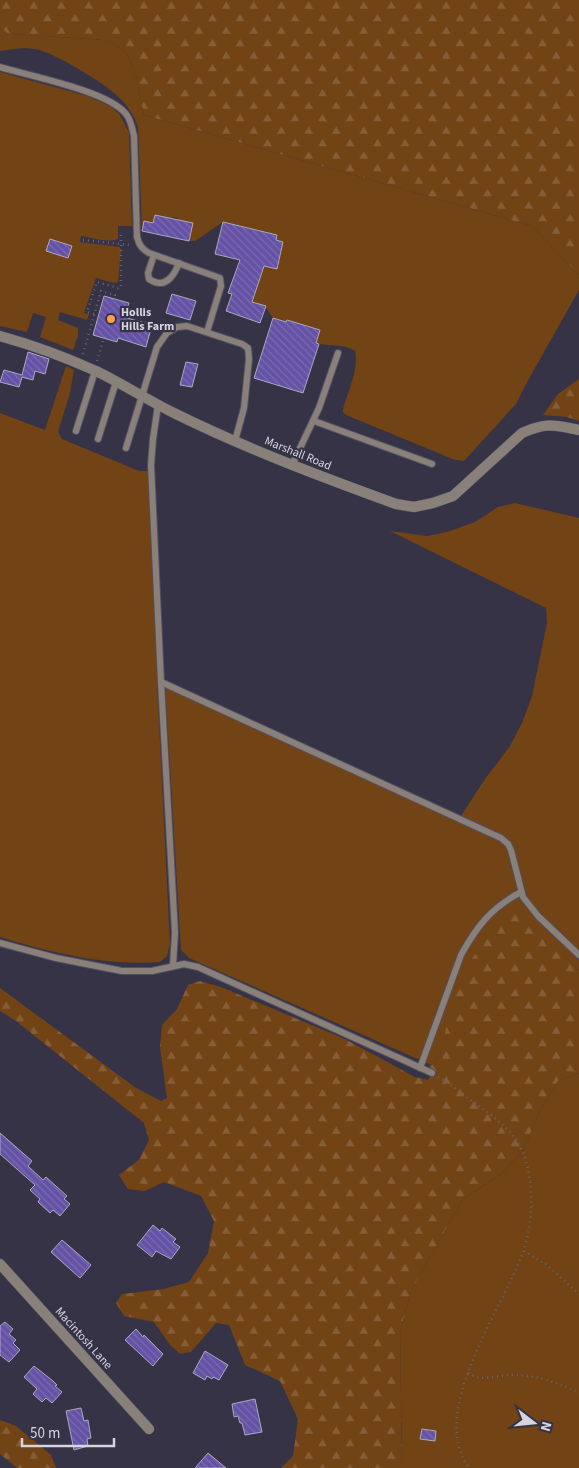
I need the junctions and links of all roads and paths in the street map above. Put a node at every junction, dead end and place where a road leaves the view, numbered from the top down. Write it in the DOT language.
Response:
graph roads {
  1 [pos="0,68"];
  2 [pos="121,234"];
  3 [pos="83,240"];
  4 [pos="121,244"];
  5 [pos="139,244"];
  6 [pos="154,254"];
  7 [pos="179,263"];
  8 [pos="114,299"];
  9 [pos="94,314"];
  10 [pos="207,332"];
  11 [pos="0,336"];
  12 [pos="104,338"];
  13 [pos="338,353"];
  14 [pos="79,364"];
  15 [pos="95,371"];
  16 [pos="116,382"];
  17 [pos="142,396"];
  18 [pos="158,405"];
  19 [pos="314,421"];
  20 [pos="579,430"];
  21 [pos="76,431"];
  22 [pos="98,439"];
  23 [pos="236,440"];
  24 [pos="126,448"];
  25 [pos="432,464"];
  26 [pos="292,465"];
  27 [pos="161,682"];
  28 [pos="521,892"];
  29 [pos="0,942"];
  30 [pos="579,955"];
  31 [pos="173,966"];
  32 [pos="420,1068"];
  33 [pos="432,1074"];
  34 [pos="524,1251"];
  35 [pos="0,1264"];
  36 [pos="579,1294"];
  37 [pos="468,1374"];
  38 [pos="579,1394"];
  39 [pos="149,1429"];
  40 [pos="469,1468"];
  1 -- 5 [label="lane"];
  2 -- 4 [label="path"];
  3 -- 4 [label="path"];
  4 -- 5 [label="path"];
  4 -- 9 [label="path"];
  5 -- 6 [label="lane"];
  6 -- 7 [label="lane"];
  6 -- 7 [label="lane"];
  7 -- 10 [label="lane"];
  8 -- 9 [label="path"];
  9 -- 14 [label="path"];
  10 -- 17 [label="lane"];
  10 -- 23 [label="lane"];
  11 -- 14 [label="street, Marshall Road"];
  12 -- 15 [label="path"];
  13 -- 19 [label="lane"];
  14 -- 15 [label="street, Marshall Road"];
  15 -- 16 [label="street, Marshall Road"];
  15 -- 21 [label="lane"];
  16 -- 17 [label="street, Marshall Road"];
  16 -- 22 [label="lane"];
  17 -- 18 [label="street, Marshall Road"];
  17 -- 24 [label="lane"];
  18 -- 23 [label="street, Marshall Road"];
  18 -- 27 [label="lane"];
  19 -- 25 [label="lane"];
  19 -- 26 [label="lane"];
  20 -- 26 [label="street, Marshall Road"];
  23 -- 26 [label="street, Marshall Road"];
  27 -- 28 [label="lane"];
  27 -- 31 [label="lane"];
  28 -- 30 [label="lane"];
  28 -- 32 [label="lane"];
  29 -- 31 [label="lane"];
  31 -- 32 [label="lane"];
  32 -- 33 [label="lane"];
  33 -- 34 [label="path"];
  34 -- 36 [label="path"];
  34 -- 37 [label="path"];
  35 -- 39 [label="street, Macintosh Lane"];
  37 -- 38 [label="path"];
  37 -- 40 [label="path"];
}
